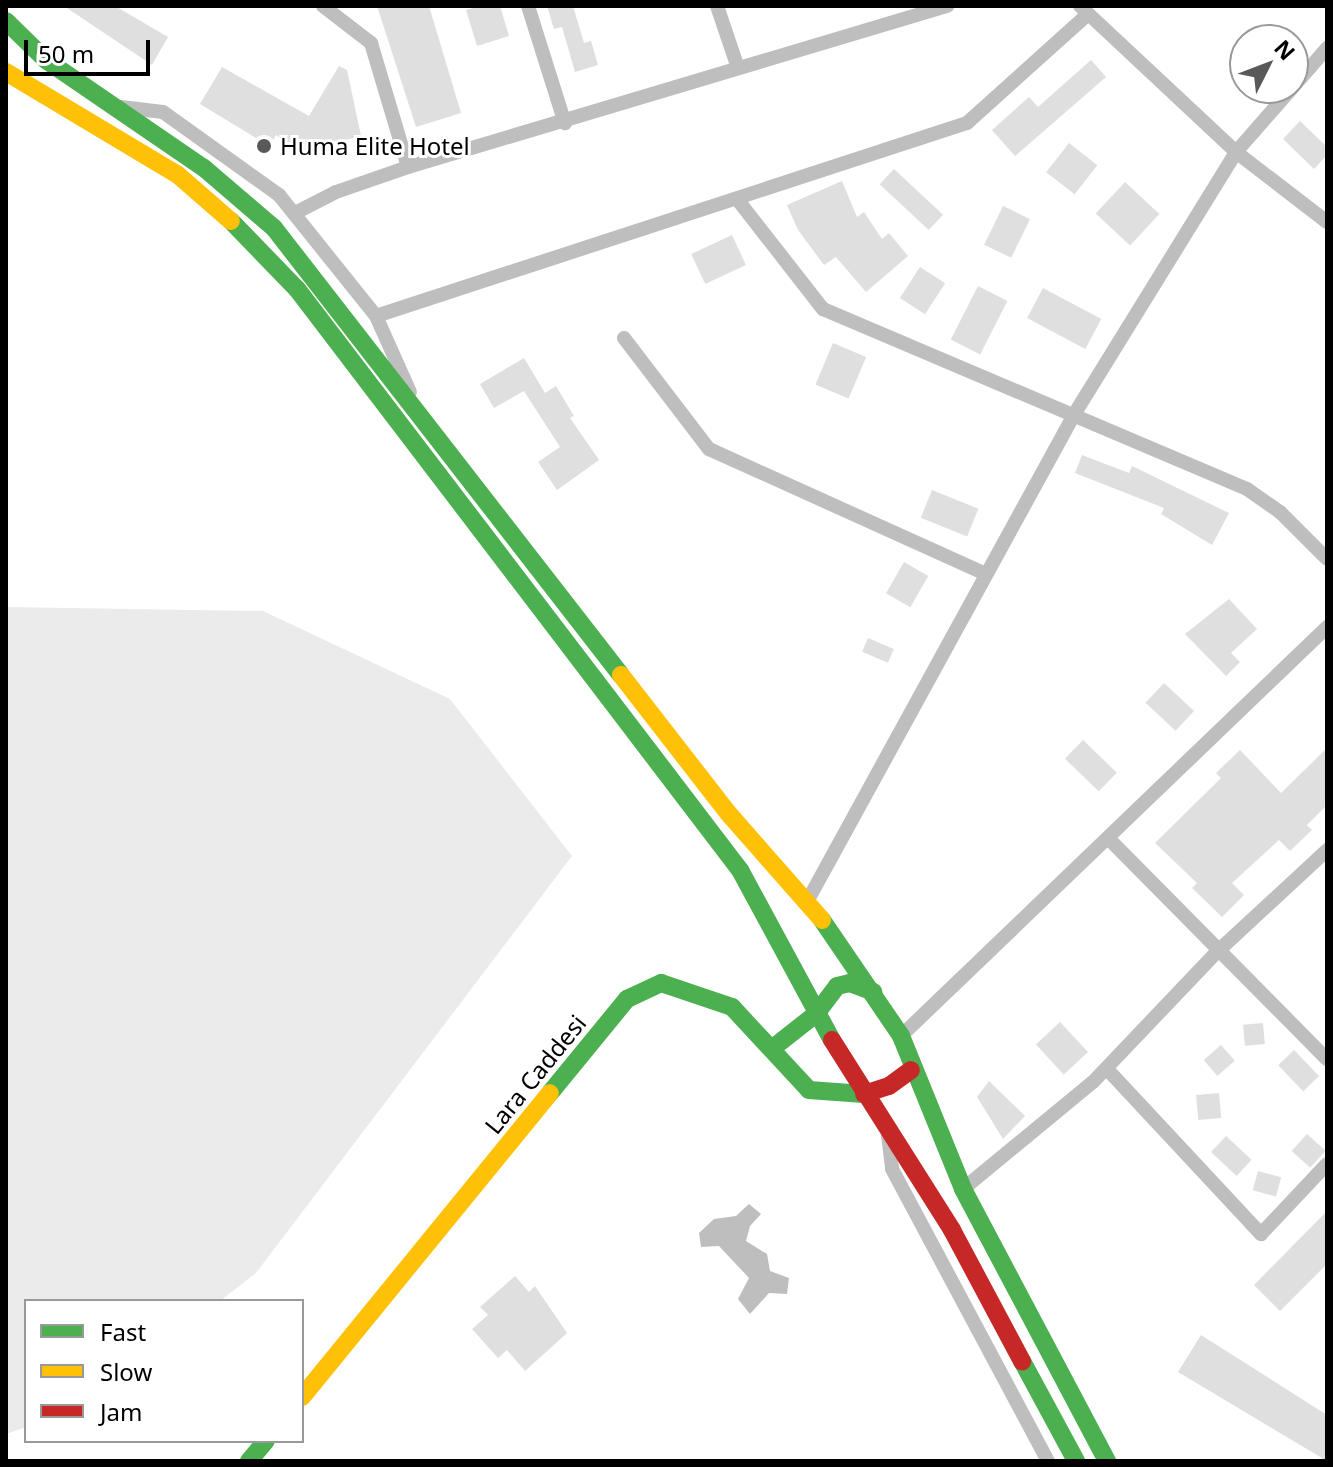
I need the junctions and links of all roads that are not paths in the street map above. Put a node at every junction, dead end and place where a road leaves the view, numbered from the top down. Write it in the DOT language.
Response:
graph roads {
  1 [pos="323,6"];
  2 [pos="528,6"];
  3 [pos="717,6"];
  4 [pos="947,6"];
  5 [pos="1084,10"];
  6 [pos="6,21"];
  7 [pos="1327,48"];
  8 [pos="738,68"];
  9 [pos="1309,68"];
  10 [pos="6,72"];
  11 [pos="1277,104"];
  12 [pos="112,106"];
  13 [pos="565,123"];
  14 [pos="1236,152"];
  15 [pos="408,167"];
  16 [pos="737,199"];
  17 [pos="295,213"];
  18 [pos="1327,222"];
  19 [pos="376,316"];
  20 [pos="624,338"];
  21 [pos="1075,413"];
  22 [pos="421,418"];
  23 [pos="1327,559"];
  24 [pos="986,574"];
  25 [pos="1327,627"];
  26 [pos="1109,839"];
  27 [pos="1327,850"];
  28 [pos="808,900"];
  29 [pos="1217,952"];
  30 [pos="873,992"];
  31 [pos="816,1014"];
  32 [pos="901,1036"];
  33 [pos="774,1047"];
  34 [pos="1327,1059"];
  35 [pos="1107,1069"];
  36 [pos="911,1070"];
  37 [pos="864,1094"];
  38 [pos="886,1126"];
  39 [pos="1327,1164"];
  40 [pos="963,1189"];
  41 [pos="304,1395"];
  42 [pos="264,1443"];
  43 [pos="249,1461"];
  44 [pos="1048,1461"];
  45 [pos="1076,1461"];
  46 [pos="1107,1461"];
  1 -- 15 [label="street"];
  2 -- 13 [label="street"];
  3 -- 8 [label="street"];
  4 -- 8 [label="street"];
  5 -- 14 [label="street"];
  5 -- 16 [label="street"];
  6 -- 12 [label="main road"];
  7 -- 9 [label="street"];
  8 -- 13 [label="street"];
  10 -- 31 [label="main road"];
  11 -- 14 [label="street"];
  12 -- 17 [label="street"];
  12 -- 22 [label="main road"];
  13 -- 15 [label="street"];
  14 -- 18 [label="street"];
  14 -- 21 [label="street"];
  15 -- 17 [label="street"];
  16 -- 19 [label="street"];
  16 -- 21 [label="street"];
  17 -- 19 [label="street"];
  19 -- 22 [label="street"];
  20 -- 24 [label="street"];
  21 -- 23 [label="street"];
  21 -- 24 [label="street"];
  22 -- 28 [label="main road"];
  24 -- 28 [label="street"];
  25 -- 26 [label="street"];
  26 -- 29 [label="street"];
  26 -- 32 [label="street"];
  27 -- 29 [label="street"];
  28 -- 30 [label="main road"];
  29 -- 34 [label="street"];
  29 -- 35 [label="street"];
  30 -- 31 [label="main road"];
  30 -- 32 [label="main road"];
  31 -- 33 [label="main road"];
  31 -- 37 [label="main road"];
  32 -- 36 [label="main road"];
  33 -- 37 [label="main road, Lara Caddesi"];
  33 -- 41 [label="main road, Lara Caddesi"];
  35 -- 39 [label="street"];
  35 -- 40 [label="street"];
  36 -- 37 [label="main road"];
  36 -- 40 [label="main road"];
  37 -- 38 [label="main road"];
  38 -- 44 [label="street"];
  38 -- 45 [label="main road"];
  40 -- 46 [label="main road"];
  42 -- 43 [label="main road"];
}
